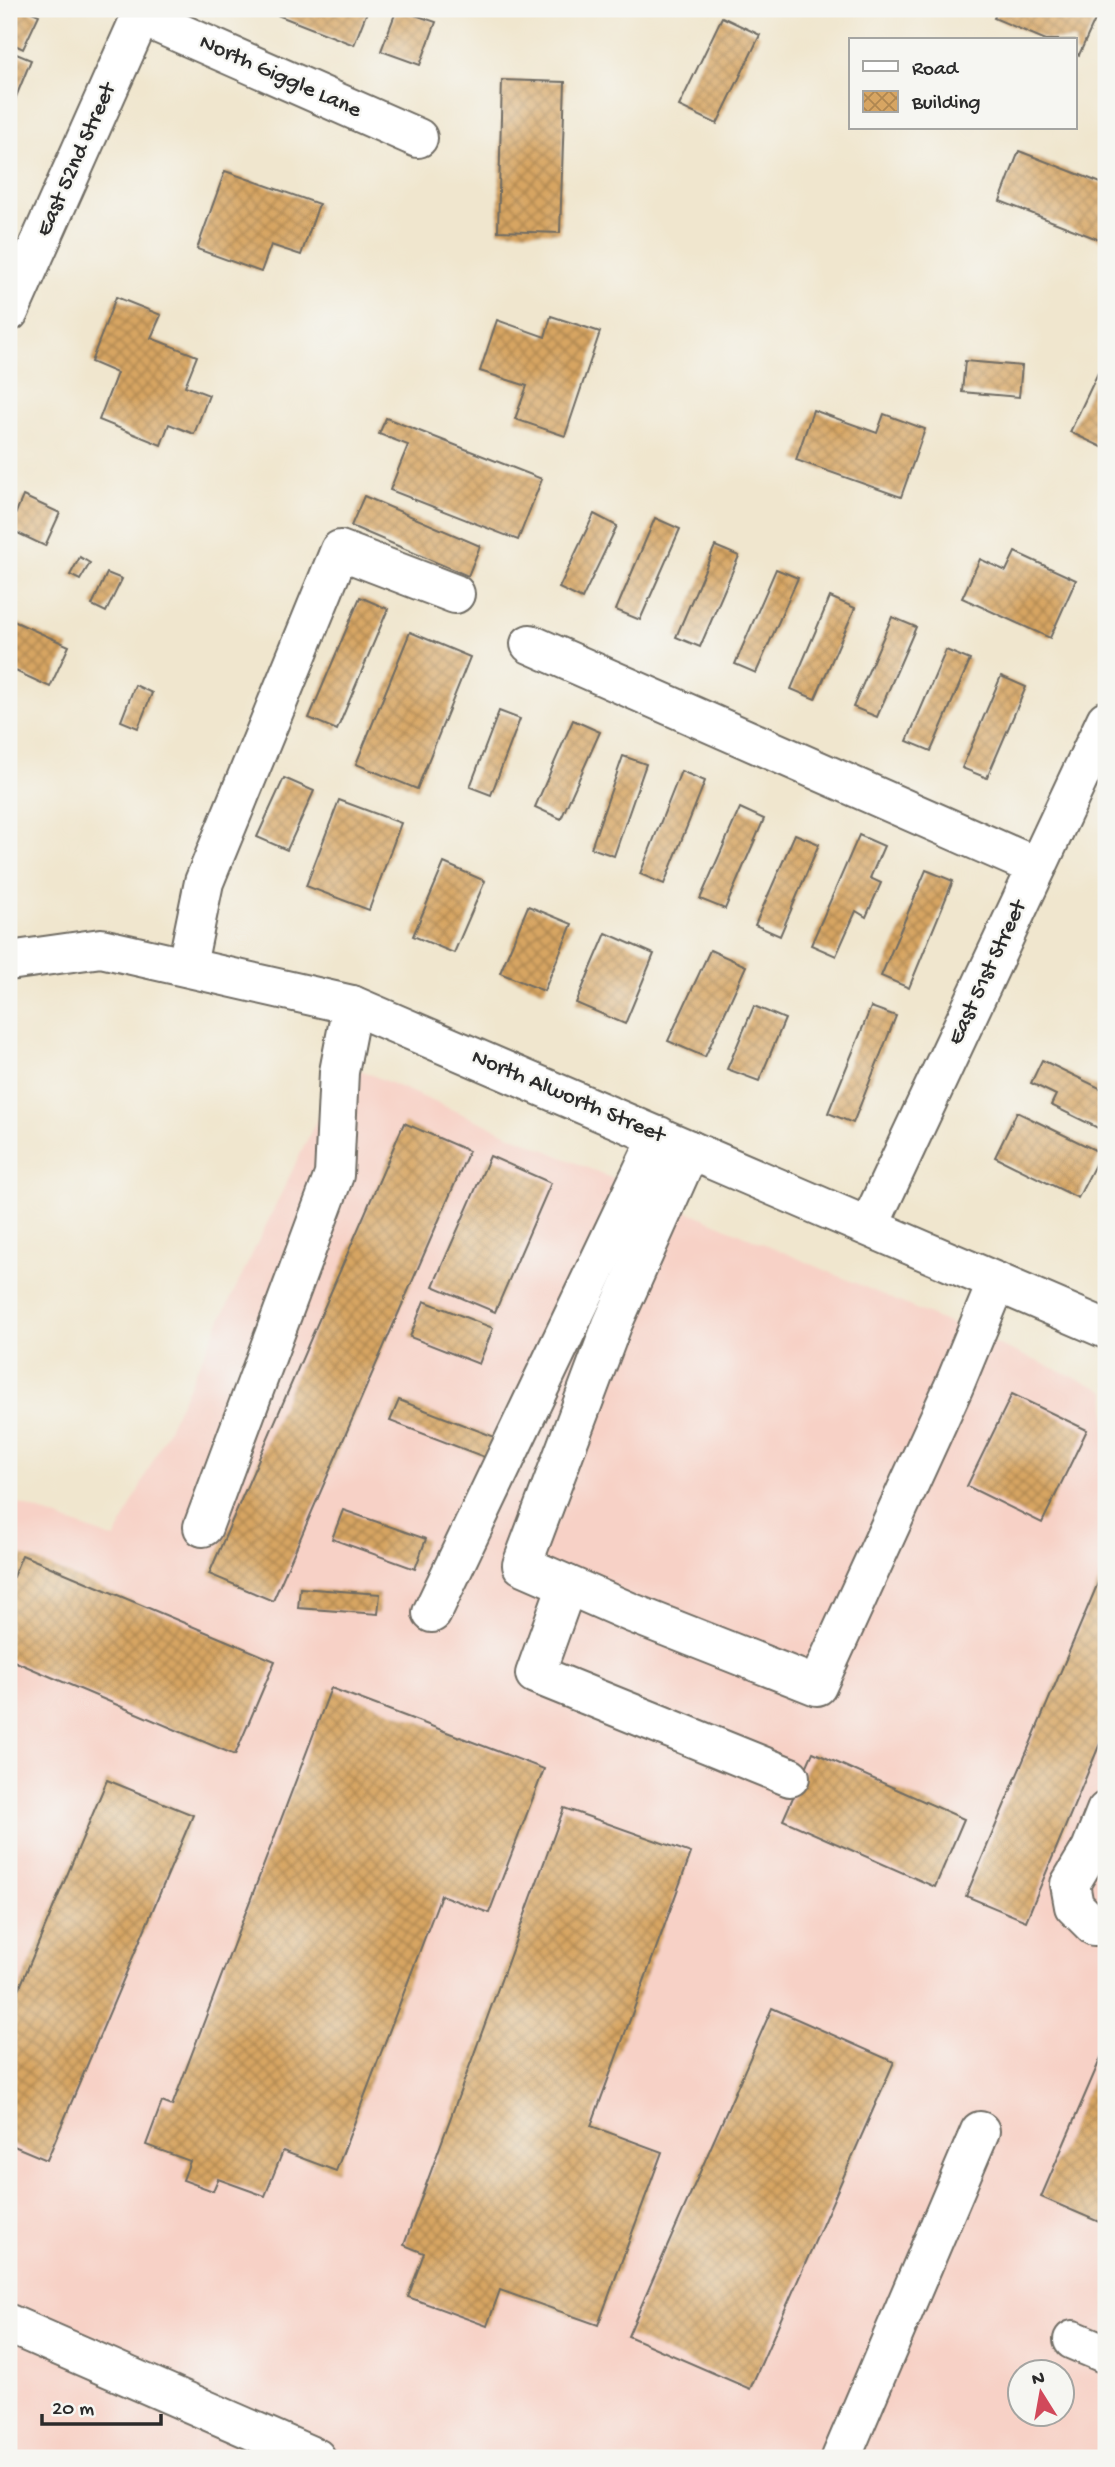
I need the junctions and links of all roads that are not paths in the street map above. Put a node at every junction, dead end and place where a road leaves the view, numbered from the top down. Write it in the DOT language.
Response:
graph roads {
  1 [pos="143,13"];
  2 [pos="418,138"];
  3 [pos="9,312"];
  4 [pos="455,594"];
  5 [pos="530,644"];
  6 [pos="1106,720"];
  7 [pos="1038,867"];
  8 [pos="9,961"];
  9 [pos="187,965"];
  10 [pos="352,1005"];
  11 [pos="675,1143"];
  12 [pos="869,1226"];
  13 [pos="997,1282"];
  14 [pos="1106,1329"];
  15 [pos="202,1527"];
  16 [pos="567,1585"];
  17 [pos="432,1613"];
  18 [pos="790,1777"];
  19 [pos="1106,1811"];
  20 [pos="1106,1926"];
  21 [pos="980,2131"];
  22 [pos="9,2324"];
  23 [pos="316,2458"];
  24 [pos="841,2458"];
  1 -- 2 [label="street, North Giggle Lane"];
  1 -- 3 [label="street, East 52nd Street"];
  4 -- 9 [label="street"];
  5 -- 7 [label="street"];
  6 -- 7 [label="street, East 51st Street"];
  7 -- 12 [label="street, East 51st Street"];
  8 -- 9 [label="street, North Alworth Street"];
  9 -- 10 [label="street, North Alworth Street"];
  10 -- 11 [label="street, North Alworth Street"];
  10 -- 15 [label="street"];
  11 -- 12 [label="street, North Alworth Street"];
  11 -- 16 [label="street"];
  11 -- 17 [label="street"];
  12 -- 13 [label="street, North Alworth Street"];
  13 -- 14 [label="street, North Alworth Street"];
  13 -- 16 [label="street"];
  16 -- 18 [label="street"];
  19 -- 20 [label="street"];
  21 -- 24 [label="street"];
  22 -- 23 [label="street"];
}
